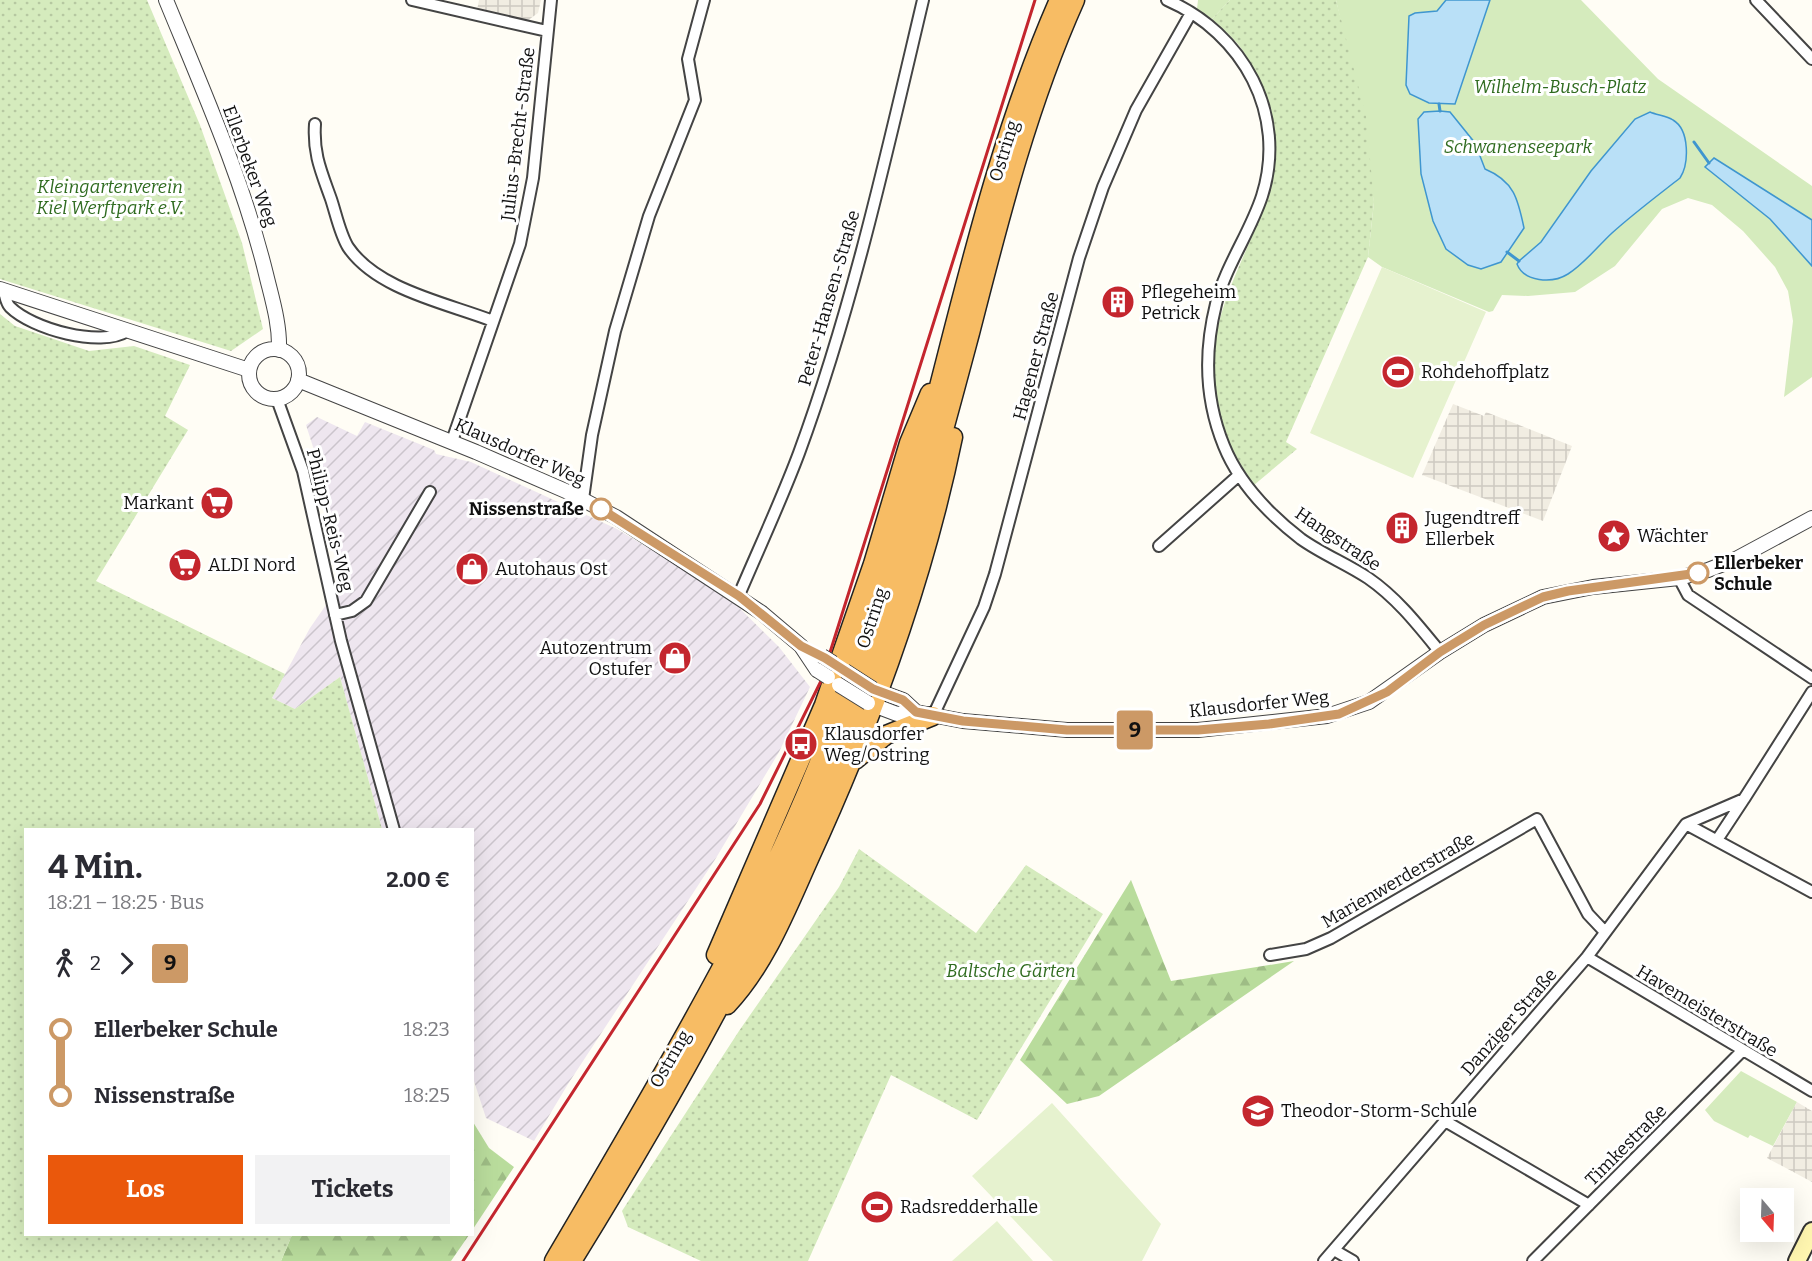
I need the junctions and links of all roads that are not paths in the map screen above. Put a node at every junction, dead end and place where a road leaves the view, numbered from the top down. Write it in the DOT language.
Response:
graph roads {
  1 [pos="166,0"];
  2 [pos="412,0"];
  3 [pos="551,0"];
  4 [pos="704,0"];
  5 [pos="923,0"];
  6 [pos="1059,0"];
  7 [pos="1075,0"];
  8 [pos="1167,0"];
  9 [pos="1756,0"];
  10 [pos="1191,13"];
  11 [pos="547,31"];
  12 [pos="1811,57"];
  13 [pos="315,124"];
  14 [pos="2,290"];
  15 [pos="493,321"];
  16 [pos="127,331"];
  17 [pos="279,350"];
  18 [pos="962,363"];
  19 [pos="249,370"];
  20 [pos="944,371"];
  21 [pos="298,380"];
  22 [pos="277,399"];
  23 [pos="452,441"];
  24 [pos="1239,475"];
  25 [pos="430,492"];
  26 [pos="583,500"];
  27 [pos="1812,518"];
  28 [pos="1159,546"];
  29 [pos="1679,578"];
  30 [pos="739,596"];
  31 [pos="335,615"];
  32 [pos="1440,652"];
  33 [pos="832,671"];
  34 [pos="1812,678"];
  35 [pos="1812,692"];
  36 [pos="874,697"];
  37 [pos="925,714"];
  38 [pos="849,765"];
  39 [pos="1744,799"];
  40 [pos="1686,824"];
  41 [pos="393,828"];
  42 [pos="1717,840"];
  43 [pos="1812,892"];
  44 [pos="1605,932"];
  45 [pos="1270,955"];
  46 [pos="1587,957"];
  47 [pos="699,1024"];
  48 [pos="1742,1051"];
  49 [pos="1812,1091"];
  50 [pos="1445,1121"];
  51 [pos="608,1203"];
  52 [pos="1589,1205"];
  53 [pos="576,1224"];
  54 [pos="1812,1231"];
  55 [pos="1335,1250"];
  56 [pos="540,1261"];
  57 [pos="554,1261"];
  58 [pos="572,1261"];
  59 [pos="585,1261"];
  60 [pos="1324,1261"];
  61 [pos="1353,1261"];
  62 [pos="1533,1261"];
  63 [pos="1797,1261"];
  1 -- 17 [label="street, Ellerbeker Weg"];
  2 -- 11 [label="street"];
  3 -- 11 [label="street, Julius-Brecht-Straße"];
  4 -- 26 [label="street"];
  5 -- 30 [label="street, Peter-Hansen-Straße"];
  6 -- 20 [label="highway, Ostring"];
  7 -- 18 [label="highway, Ostring"];
  8 -- 10 [label="street, Hangstraße"];
  9 -- 12 [label="street"];
  10 -- 24 [label="street, Hangstraße"];
  10 -- 37 [label="street, Hagener Straße"];
  11 -- 15 [label="street, Julius-Brecht-Straße"];
  13 -- 15 [label="street"];
  14 -- 16 [label="street"];
  14 -- 16 [label="street"];
  15 -- 23 [label="street, Julius-Brecht-Straße"];
  16 -- 19 [label="street"];
  17 -- 19 [label="street"];
  17 -- 21 [label="street"];
  18 -- 36 [label="highway"];
  18 -- 47 [label="highway, Ostring"];
  19 -- 22 [label="street"];
  20 -- 33 [label="highway"];
  20 -- 47 [label="highway, Ostring"];
  21 -- 22 [label="street"];
  21 -- 23 [label="street, Klausdorfer Weg"];
  22 -- 31 [label="street, Philipp-Reis-Weg"];
  23 -- 26 [label="street, Klausdorfer Weg"];
  24 -- 28 [label="street"];
  24 -- 32 [label="street, Hangstraße"];
  25 -- 31 [label="street, Philipp-Reis-Weg"];
  26 -- 30 [label="street, Klausdorfer Weg"];
  27 -- 29 [label="street, Klausdorfer Weg"];
  29 -- 32 [label="street, Klausdorfer Weg"];
  29 -- 34 [label="street"];
  30 -- 33 [label="street, Klausdorfer Weg"];
  31 -- 41 [label="street, Philipp-Reis-Weg"];
  32 -- 37 [label="street, Klausdorfer Weg"];
  33 -- 36 [label="street, Klausdorfer Weg, bridge"];
  33 -- 47 [label="highway"];
  35 -- 39 [label="street"];
  36 -- 37 [label="street, Klausdorfer Weg"];
  36 -- 38 [label="highway"];
  37 -- 38 [label="highway"];
  38 -- 47 [label="highway"];
  39 -- 40 [label="street"];
  39 -- 42 [label="street"];
  40 -- 42 [label="street"];
  40 -- 44 [label="street, Danziger Straße"];
  42 -- 43 [label="street"];
  44 -- 45 [label="street, Marienwerderstraße"];
  44 -- 46 [label="street, Danziger Straße"];
  46 -- 48 [label="street, Havemeisterstraße"];
  46 -- 50 [label="street, Danziger Straße"];
  47 -- 51 [label="highway, Ostring"];
  47 -- 53 [label="highway, Ostring"];
  48 -- 49 [label="street, Havemeisterstraße"];
  48 -- 52 [label="street, Timkestraße"];
  50 -- 52 [label="street"];
  50 -- 55 [label="street, Danziger Straße"];
  51 -- 58 [label="highway, Ostring"];
  51 -- 59 [label="highway"];
  52 -- 62 [label="street, Timkestraße"];
  53 -- 56 [label="highway"];
  53 -- 57 [label="highway, Ostring"];
  54 -- 63 [label="main road"];
  55 -- 60 [label="street, Danziger Straße"];
  55 -- 61 [label="street"];
}
